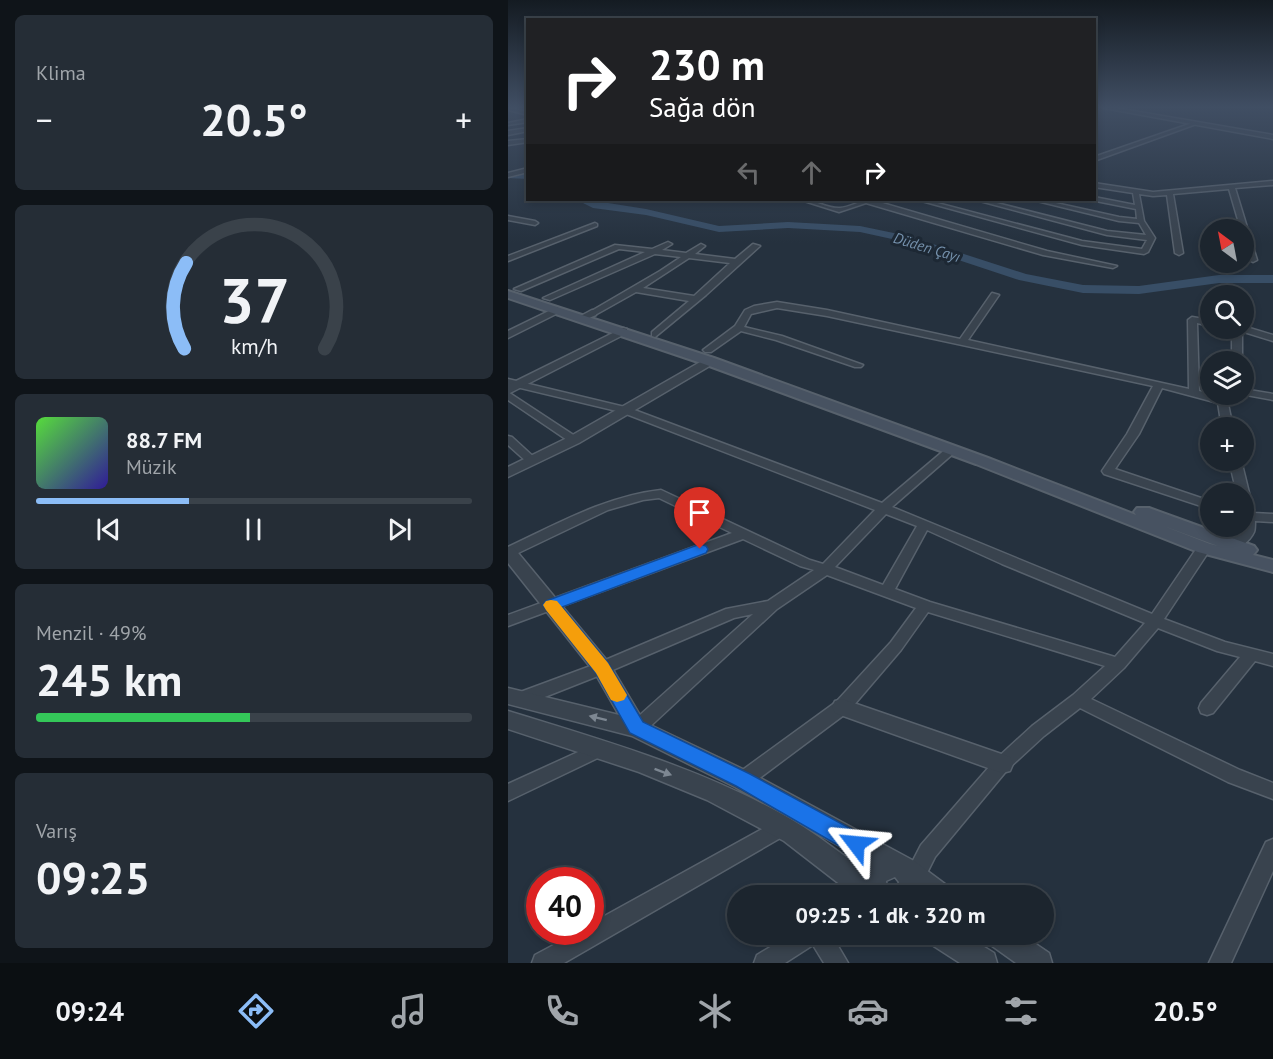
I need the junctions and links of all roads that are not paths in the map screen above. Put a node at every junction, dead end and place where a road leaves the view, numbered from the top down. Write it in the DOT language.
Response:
graph roads {
  1 [pos="1111,153"];
  2 [pos="1096,158"];
  3 [pos="526,171"];
  4 [pos="508,175"];
  5 [pos="1273,183"];
  6 [pos="1096,186"];
  7 [pos="1232,187"];
  8 [pos="1136,193"];
  9 [pos="1170,193"];
  10 [pos="1096,199"];
  11 [pos="808,201"];
  12 [pos="863,201"];
  13 [pos="869,201"];
  14 [pos="925,201"];
  15 [pos="983,201"];
  16 [pos="1040,201"];
  17 [pos="1062,201"];
  18 [pos="1054,204"];
  19 [pos="1139,208"];
  20 [pos="1032,213"];
  21 [pos="510,219"];
  22 [pos="1241,219"];
  23 [pos="1141,221"];
  24 [pos="1009,223"];
  25 [pos="535,224"];
  26 [pos="595,225"];
  27 [pos="984,234"];
  28 [pos="1151,238"];
  29 [pos="668,244"];
  30 [pos="701,246"];
  31 [pos="756,246"];
  32 [pos="653,252"];
  33 [pos="1179,253"];
  34 [pos="687,256"];
  35 [pos="508,259"];
  36 [pos="735,261"];
  37 [pos="1112,266"];
  38 [pos="511,289"];
  39 [pos="635,289"];
  40 [pos="995,295"];
  41 [pos="695,299"];
  42 [pos="552,304"];
  43 [pos="587,315"];
  44 [pos="1200,321"];
  45 [pos="739,328"];
  46 [pos="623,331"];
  47 [pos="1254,333"];
  48 [pos="655,334"];
  49 [pos="508,335"];
  50 [pos="1273,338"];
  51 [pos="962,342"];
  52 [pos="708,356"];
  53 [pos="858,365"];
  54 [pos="514,382"];
  55 [pos="1159,384"];
  56 [pos="508,390"];
  57 [pos="1194,394"];
  58 [pos="1254,394"];
  59 [pos="508,395"];
  60 [pos="1200,396"];
  61 [pos="1273,397"];
  62 [pos="625,410"];
  63 [pos="508,439"];
  64 [pos="574,440"];
  65 [pos="951,450"];
  66 [pos="532,461"];
  67 [pos="508,473"];
  68 [pos="1200,502"];
  69 [pos="884,508"];
  70 [pos="1254,517"];
  71 [pos="1273,518"];
  72 [pos="924,524"];
  73 [pos="743,534"];
  74 [pos="1243,537"];
  75 [pos="1204,548"];
  76 [pos="1231,551"];
  77 [pos="508,552"];
  78 [pos="1273,556"];
  79 [pos="1273,566"];
  80 [pos="826,569"];
  81 [pos="886,592"];
  82 [pos="551,605"];
  83 [pos="772,605"];
  84 [pos="925,606"];
  85 [pos="508,621"];
  86 [pos="1155,621"];
  87 [pos="1252,654"];
  88 [pos="1273,660"];
  89 [pos="1118,664"];
  90 [pos="602,668"];
  91 [pos="514,697"];
  92 [pos="1079,700"];
  93 [pos="842,706"];
  94 [pos="1207,708"];
  95 [pos="508,720"];
  96 [pos="637,728"];
  97 [pos="600,749"];
  98 [pos="1002,764"];
  99 [pos="743,780"];
  100 [pos="1273,791"];
  101 [pos="508,793"];
  102 [pos="782,827"];
  103 [pos="1273,848"];
  104 [pos="889,885"];
  105 [pos="794,945"];
  106 [pos="825,945"];
  107 [pos="955,945"];
  108 [pos="1013,945"];
  109 [pos="543,963"];
  110 [pos="764,963"];
  111 [pos="837,963"];
  112 [pos="984,963"];
  113 [pos="1039,963"];
  114 [pos="1220,963"];
  1 -- 2 [label="street"];
  3 -- 4 [label="street"];
  5 -- 7 [label="street"];
  6 -- 8 [label="street"];
  7 -- 9 [label="street"];
  7 -- 22 [label="street"];
  8 -- 9 [label="street"];
  8 -- 19 [label="street"];
  9 -- 33 [label="street"];
  10 -- 19 [label="street"];
  11 -- 12 [label="street"];
  13 -- 27 [label="street"];
  14 -- 24 [label="street"];
  15 -- 20 [label="street"];
  16 -- 18 [label="street"];
  17 -- 18 [label="street"];
  18 -- 20 [label="street"];
  18 -- 23 [label="street"];
  19 -- 23 [label="street"];
  20 -- 24 [label="street"];
  20 -- 28 [label="street"];
  21 -- 25 [label="street"];
  23 -- 28 [label="street"];
  24 -- 27 [label="street"];
  24 -- 28 [label="street"];
  26 -- 35 [label="street"];
  27 -- 37 [label="street"];
  29 -- 32 [label="street"];
  30 -- 34 [label="street"];
  31 -- 36 [label="street"];
  32 -- 34 [label="street"];
  32 -- 38 [label="street"];
  32 -- 42 [label="street"];
  34 -- 36 [label="street"];
  34 -- 39 [label="street"];
  36 -- 41 [label="street"];
  38 -- 42 [label="main road"];
  39 -- 41 [label="street"];
  39 -- 43 [label="street"];
  40 -- 51 [label="street"];
  41 -- 48 [label="street"];
  42 -- 43 [label="main road"];
  42 -- 49 [label="street"];
  43 -- 46 [label="main road"];
  43 -- 48 [label="main road"];
  44 -- 57 [label="street"];
  45 -- 51 [label="street"];
  45 -- 52 [label="street"];
  45 -- 53 [label="street"];
  46 -- 52 [label="main road"];
  46 -- 54 [label="street"];
  47 -- 50 [label="street"];
  48 -- 52 [label="main road"];
  51 -- 55 [label="street"];
  52 -- 62 [label="street"];
  52 -- 65 [label="main road"];
  52 -- 76 [label="main road"];
  54 -- 56 [label="street"];
  54 -- 62 [label="street"];
  55 -- 57 [label="street"];
  55 -- 68 [label="street"];
  57 -- 60 [label="street"];
  58 -- 61 [label="street"];
  59 -- 64 [label="street"];
  62 -- 64 [label="street"];
  62 -- 69 [label="street"];
  63 -- 66 [label="street"];
  64 -- 66 [label="street"];
  65 -- 69 [label="street"];
  65 -- 75 [label="main road"];
  66 -- 67 [label="street"];
  69 -- 72 [label="street"];
  69 -- 80 [label="street"];
  70 -- 71 [label="street"];
  72 -- 81 [label="street"];
  72 -- 86 [label="street"];
  73 -- 77 [label="street"];
  73 -- 80 [label="street"];
  73 -- 82 [label="street"];
  74 -- 76 [label="street"];
  75 -- 76 [label="main road"];
  75 -- 86 [label="street"];
  76 -- 78 [label="main road"];
  76 -- 79 [label="main road"];
  77 -- 82 [label="street"];
  80 -- 81 [label="street"];
  80 -- 83 [label="street"];
  81 -- 84 [label="street"];
  82 -- 85 [label="street"];
  82 -- 90 [label="street"];
  83 -- 90 [label="street"];
  83 -- 96 [label="street"];
  84 -- 89 [label="street"];
  84 -- 93 [label="street"];
  86 -- 87 [label="street"];
  86 -- 89 [label="street"];
  87 -- 88 [label="street"];
  87 -- 94 [label="street"];
  89 -- 92 [label="street"];
  90 -- 91 [label="street"];
  90 -- 96 [label="street"];
  96 -- 91 [label="street, one-way"];
  92 -- 98 [label="street"];
  92 -- 100 [label="street"];
  93 -- 98 [label="street"];
  93 -- 99 [label="street"];
  95 -- 97 [label="street"];
  96 -- 99 [label="street"];
  97 -- 101 [label="street"];
  97 -- 102 [label="street, one-way"];
  98 -- 104 [label="street"];
  99 -- 104 [label="street"];
  102 -- 104 [label="street"];
  102 -- 109 [label="street"];
  103 -- 114 [label="street"];
  105 -- 110 [label="street"];
  106 -- 111 [label="street"];
  107 -- 112 [label="street"];
  108 -- 113 [label="street"];
}
